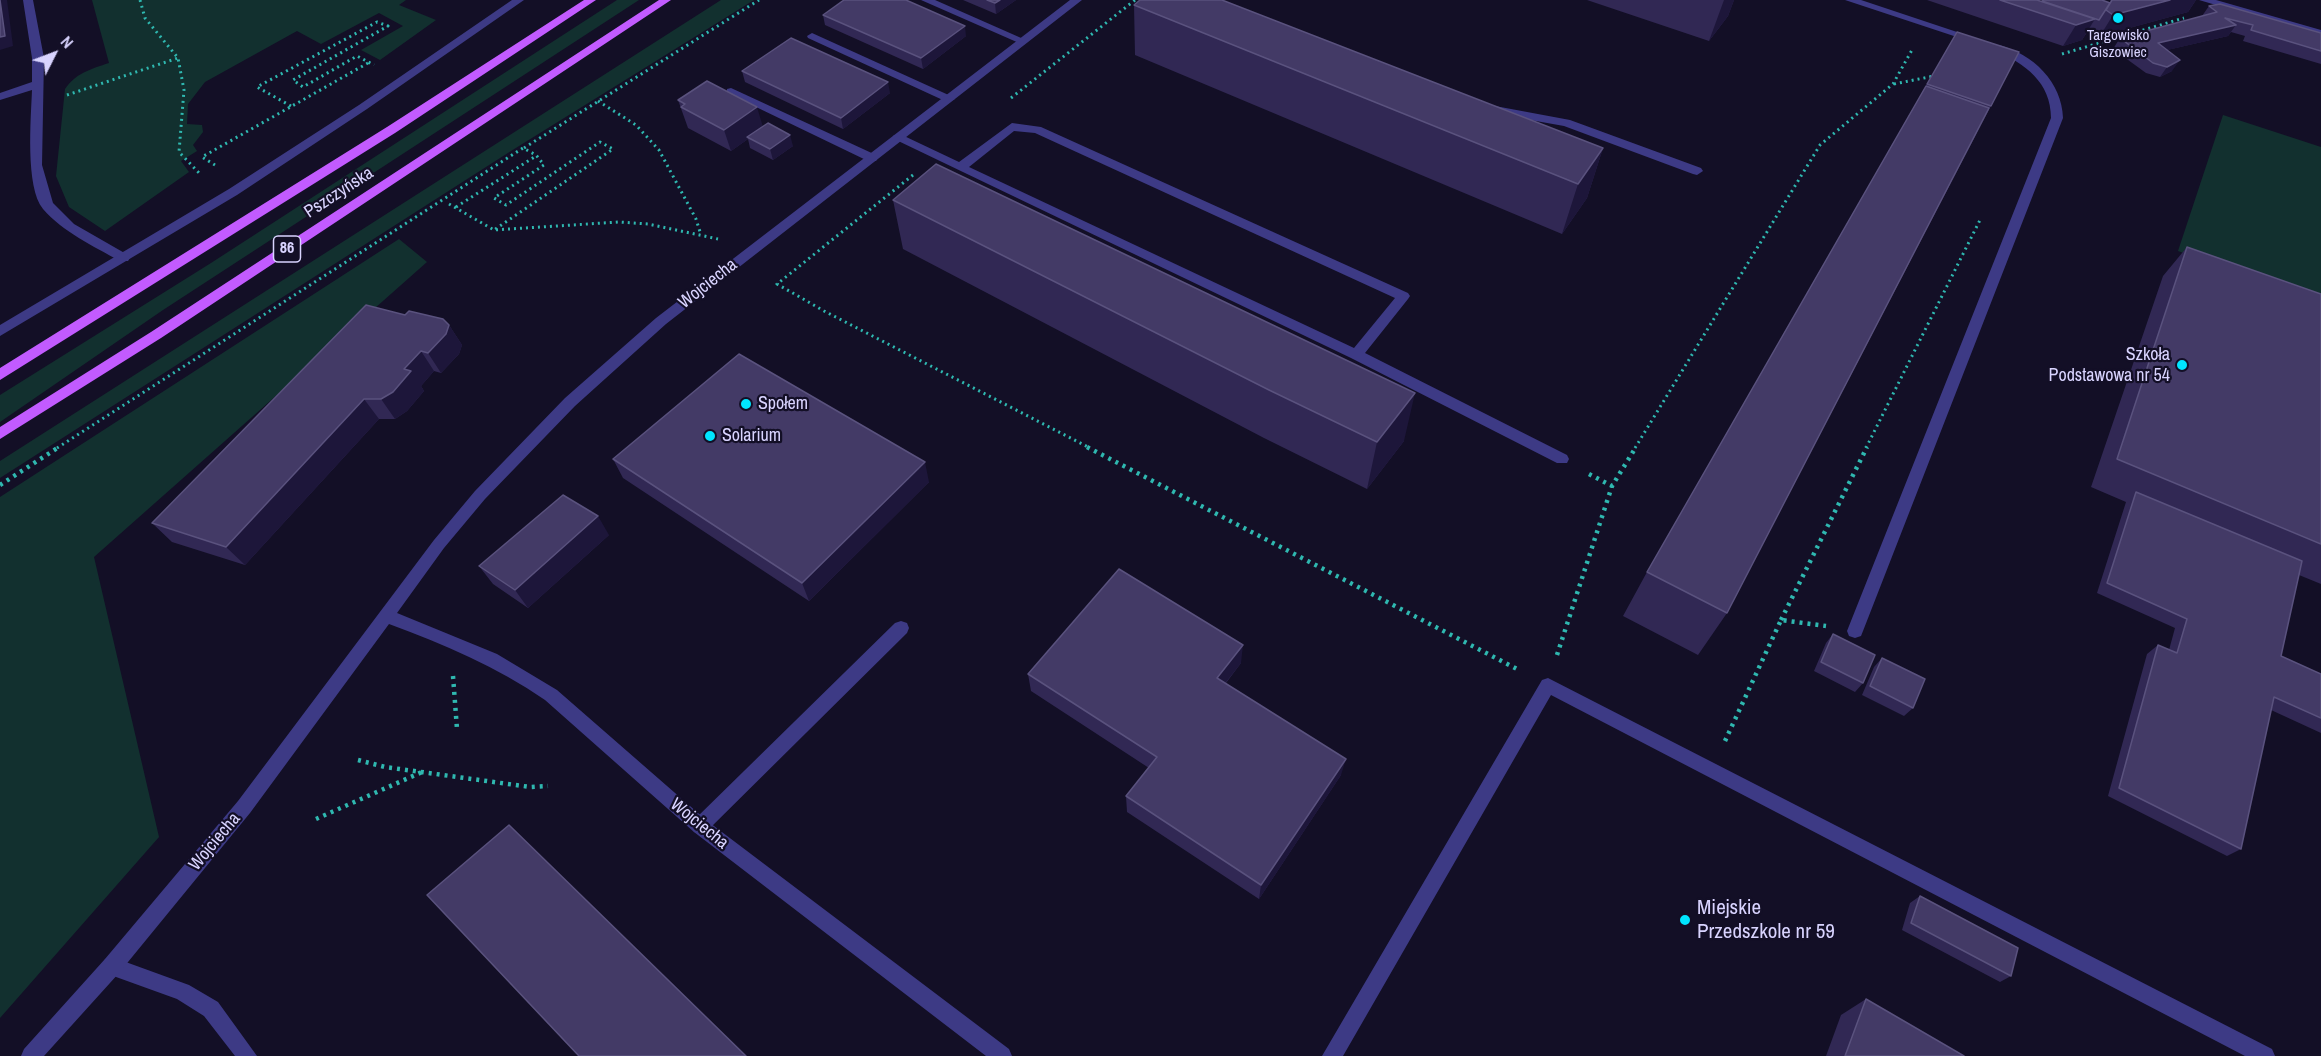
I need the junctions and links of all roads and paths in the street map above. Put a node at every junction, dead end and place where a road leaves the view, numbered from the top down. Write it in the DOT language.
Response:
graph roads {
  1 [pos="28,0"];
  2 [pos="140,0"];
  3 [pos="519,0"];
  4 [pos="591,0"];
  5 [pos="666,0"];
  6 [pos="759,0"];
  7 [pos="926,0"];
  8 [pos="1077,0"];
  9 [pos="1850,0"];
  10 [pos="2206,0"];
  11 [pos="1927,24"];
  12 [pos="2321,33"];
  13 [pos="812,36"];
  14 [pos="1023,41"];
  15 [pos="2066,54"];
  16 [pos="178,58"];
  17 [pos="368,63"];
  18 [pos="380,67"];
  19 [pos="1937,76"];
  20 [pos="37,84"];
  21 [pos="1893,84"];
  22 [pos="731,91"];
  23 [pos="0,98"];
  24 [pos="949,99"];
  25 [pos="598,101"];
  26 [pos="37,105"];
  27 [pos="291,106"];
  28 [pos="1478,107"];
  29 [pos="898,138"];
  30 [pos="524,148"];
  31 [pos="536,155"];
  32 [pos="872,158"];
  33 [pos="215,165"];
  34 [pos="961,167"];
  35 [pos="1697,171"];
  36 [pos="201,175"];
  37 [pos="449,204"];
  38 [pos="456,208"];
  39 [pos="1982,217"];
  40 [pos="494,230"];
  41 [pos="701,235"];
  42 [pos="720,239"];
  43 [pos="124,258"];
  44 [pos="777,284"];
  45 [pos="0,332"];
  46 [pos="1356,355"];
  47 [pos="0,375"];
  48 [pos="0,434"];
  49 [pos="1562,459"];
  50 [pos="0,485"];
  51 [pos="385,616"];
  52 [pos="1781,620"];
  53 [pos="901,628"];
  54 [pos="1855,631"];
  55 [pos="450,640"];
  56 [pos="1548,685"];
  57 [pos="458,729"];
  58 [pos="358,760"];
  59 [pos="1712,769"];
  60 [pos="423,772"];
  61 [pos="548,786"];
  62 [pos="316,819"];
  63 [pos="700,826"];
  64 [pos="112,966"];
  65 [pos="31,1056"];
  66 [pos="247,1056"];
  67 [pos="1002,1056"];
  68 [pos="1332,1056"];
  69 [pos="2265,1056"];
  1 -- 20 [label="street"];
  2 -- 16 [label="path"];
  3 -- 43 [label="street"];
  4 -- 47 [label="main road, Pszczyńska / 86"];
  5 -- 48 [label="main road, Pszczyńska / 86"];
  6 -- 25 [label="path"];
  7 -- 14 [label="street"];
  8 -- 14 [label="street, Wojciecha"];
  9 -- 11 [label="street"];
  10 -- 12 [label="street"];
  10 -- 15 [label="path"];
  11 -- 21 [label="path"];
  11 -- 54 [label="street"];
  13 -- 24 [label="street"];
  14 -- 24 [label="street, Wojciecha"];
  16 -- 26 [label="path"];
  16 -- 36 [label="path"];
  17 -- 18 [label="path"];
  17 -- 27 [label="path"];
  17 -- 27 [label="path"];
  19 -- 21 [label="path"];
  20 -- 23 [label="street"];
  20 -- 26 [label="street"];
  21 -- 56 [label="path"];
  22 -- 32 [label="street"];
  24 -- 29 [label="street, Wojciecha"];
  25 -- 30 [label="path"];
  25 -- 41 [label="path"];
  26 -- 43 [label="street"];
  27 -- 33 [label="path"];
  28 -- 35 [label="street"];
  29 -- 32 [label="street, Wojciecha"];
  29 -- 34 [label="street"];
  30 -- 31 [label="path"];
  30 -- 50 [label="path"];
  31 -- 38 [label="path"];
  31 -- 40 [label="path"];
  32 -- 51 [label="street, Wojciecha"];
  34 -- 46 [label="street"];
  34 -- 46 [label="street"];
  37 -- 38 [label="path"];
  38 -- 40 [label="path"];
  39 -- 52 [label="path"];
  40 -- 41 [label="path"];
  41 -- 42 [label="path"];
  43 -- 45 [label="street"];
  44 -- 56 [label="path"];
  46 -- 49 [label="street"];
  51 -- 55 [label="street, Wojciecha"];
  51 -- 64 [label="street, Wojciecha"];
  52 -- 54 [label="path"];
  52 -- 59 [label="path"];
  53 -- 63 [label="street"];
  55 -- 57 [label="path"];
  55 -- 63 [label="street, Wojciecha"];
  56 -- 59 [label="street"];
  56 -- 68 [label="street"];
  58 -- 60 [label="path"];
  59 -- 69 [label="street"];
  60 -- 61 [label="path"];
  60 -- 62 [label="path"];
  63 -- 67 [label="street, Wojciecha"];
  64 -- 65 [label="street, Wojciecha"];
  64 -- 66 [label="street"];
}
